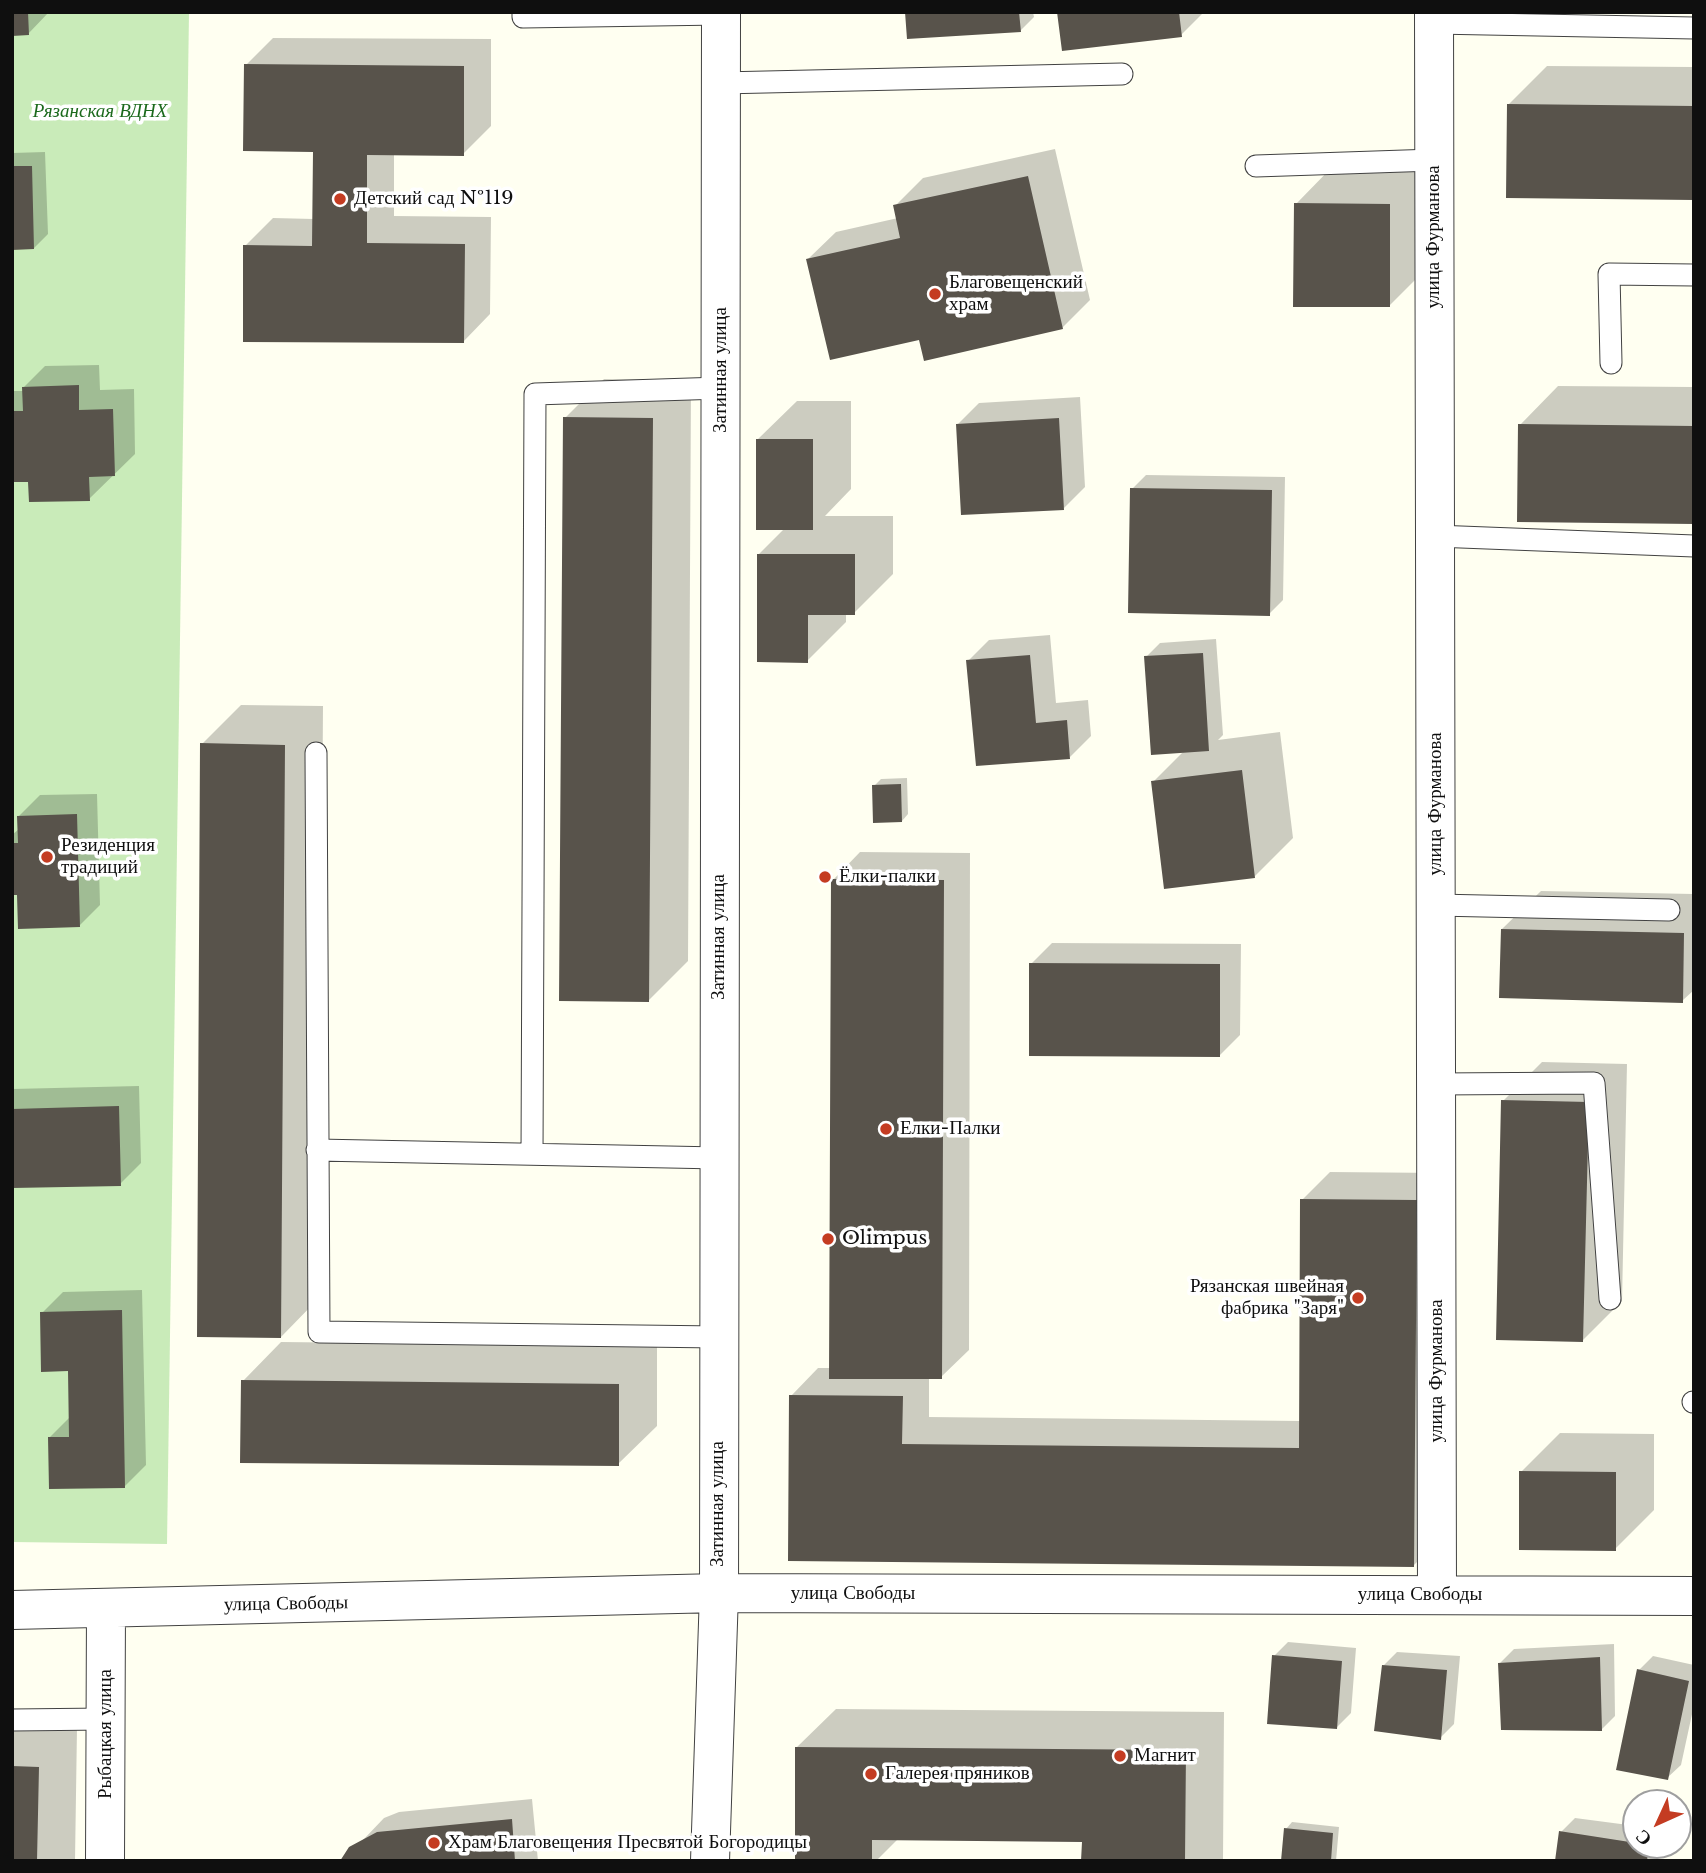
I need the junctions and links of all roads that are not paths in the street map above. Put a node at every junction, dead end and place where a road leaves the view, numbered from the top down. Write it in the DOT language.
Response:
graph roads {
  1 [pos="523,12"];
  2 [pos="722,13"];
  3 [pos="1434,18"];
  4 [pos="1658,20"];
  5 [pos="1694,28"];
  6 [pos="1122,74"];
  7 [pos="721,83"];
  8 [pos="1434,160"];
  9 [pos="1256,166"];
  10 [pos="1694,275"];
  11 [pos="1611,363"];
  12 [pos="721,388"];
  13 [pos="1435,536"];
  14 [pos="1694,545"];
  15 [pos="316,754"];
  16 [pos="1436,905"];
  17 [pos="1669,910"];
  18 [pos="1436,1084"];
  19 [pos="317,1150"];
  20 [pos="532,1154"];
  21 [pos="719,1158"];
  22 [pos="1610,1299"];
  23 [pos="719,1337"];
  24 [pos="719,1593"];
  25 [pos="1437,1595"];
  26 [pos="1694,1596"];
  27 [pos="106,1608"];
  28 [pos="12,1610"];
  29 [pos="106,1719"];
  30 [pos="12,1720"];
  31 [pos="105,1861"];
  32 [pos="710,1861"];
  1 -- 2 [label="lane"];
  2 -- 7 [label="street, Затинная улица"];
  3 -- 4 [label="lane"];
  3 -- 8 [label="street, улица Фурманова"];
  4 -- 5 [label="lane"];
  6 -- 7 [label="lane"];
  7 -- 12 [label="street, Затинная улица"];
  8 -- 9 [label="lane"];
  8 -- 13 [label="street, улица Фурманова"];
  10 -- 11 [label="lane"];
  12 -- 20 [label="lane"];
  12 -- 21 [label="street, Затинная улица"];
  13 -- 14 [label="lane"];
  13 -- 16 [label="street, улица Фурманова"];
  15 -- 19 [label="lane"];
  16 -- 17 [label="lane"];
  16 -- 18 [label="street, улица Фурманова"];
  18 -- 22 [label="lane"];
  18 -- 25 [label="street, улица Фурманова"];
  19 -- 20 [label="lane"];
  19 -- 23 [label="lane"];
  20 -- 21 [label="lane"];
  21 -- 23 [label="street, Затинная улица"];
  23 -- 24 [label="street, Затинная улица"];
  24 -- 25 [label="street, улица Свободы"];
  24 -- 27 [label="street, улица Свободы"];
  24 -- 32 [label="street, Затинная улица"];
  25 -- 26 [label="street, улица Свободы"];
  27 -- 28 [label="street, улица Свободы"];
  27 -- 29 [label="street, Рыбацкая улица"];
  29 -- 30 [label="lane"];
  29 -- 31 [label="street, Рыбацкая улица"];
}
